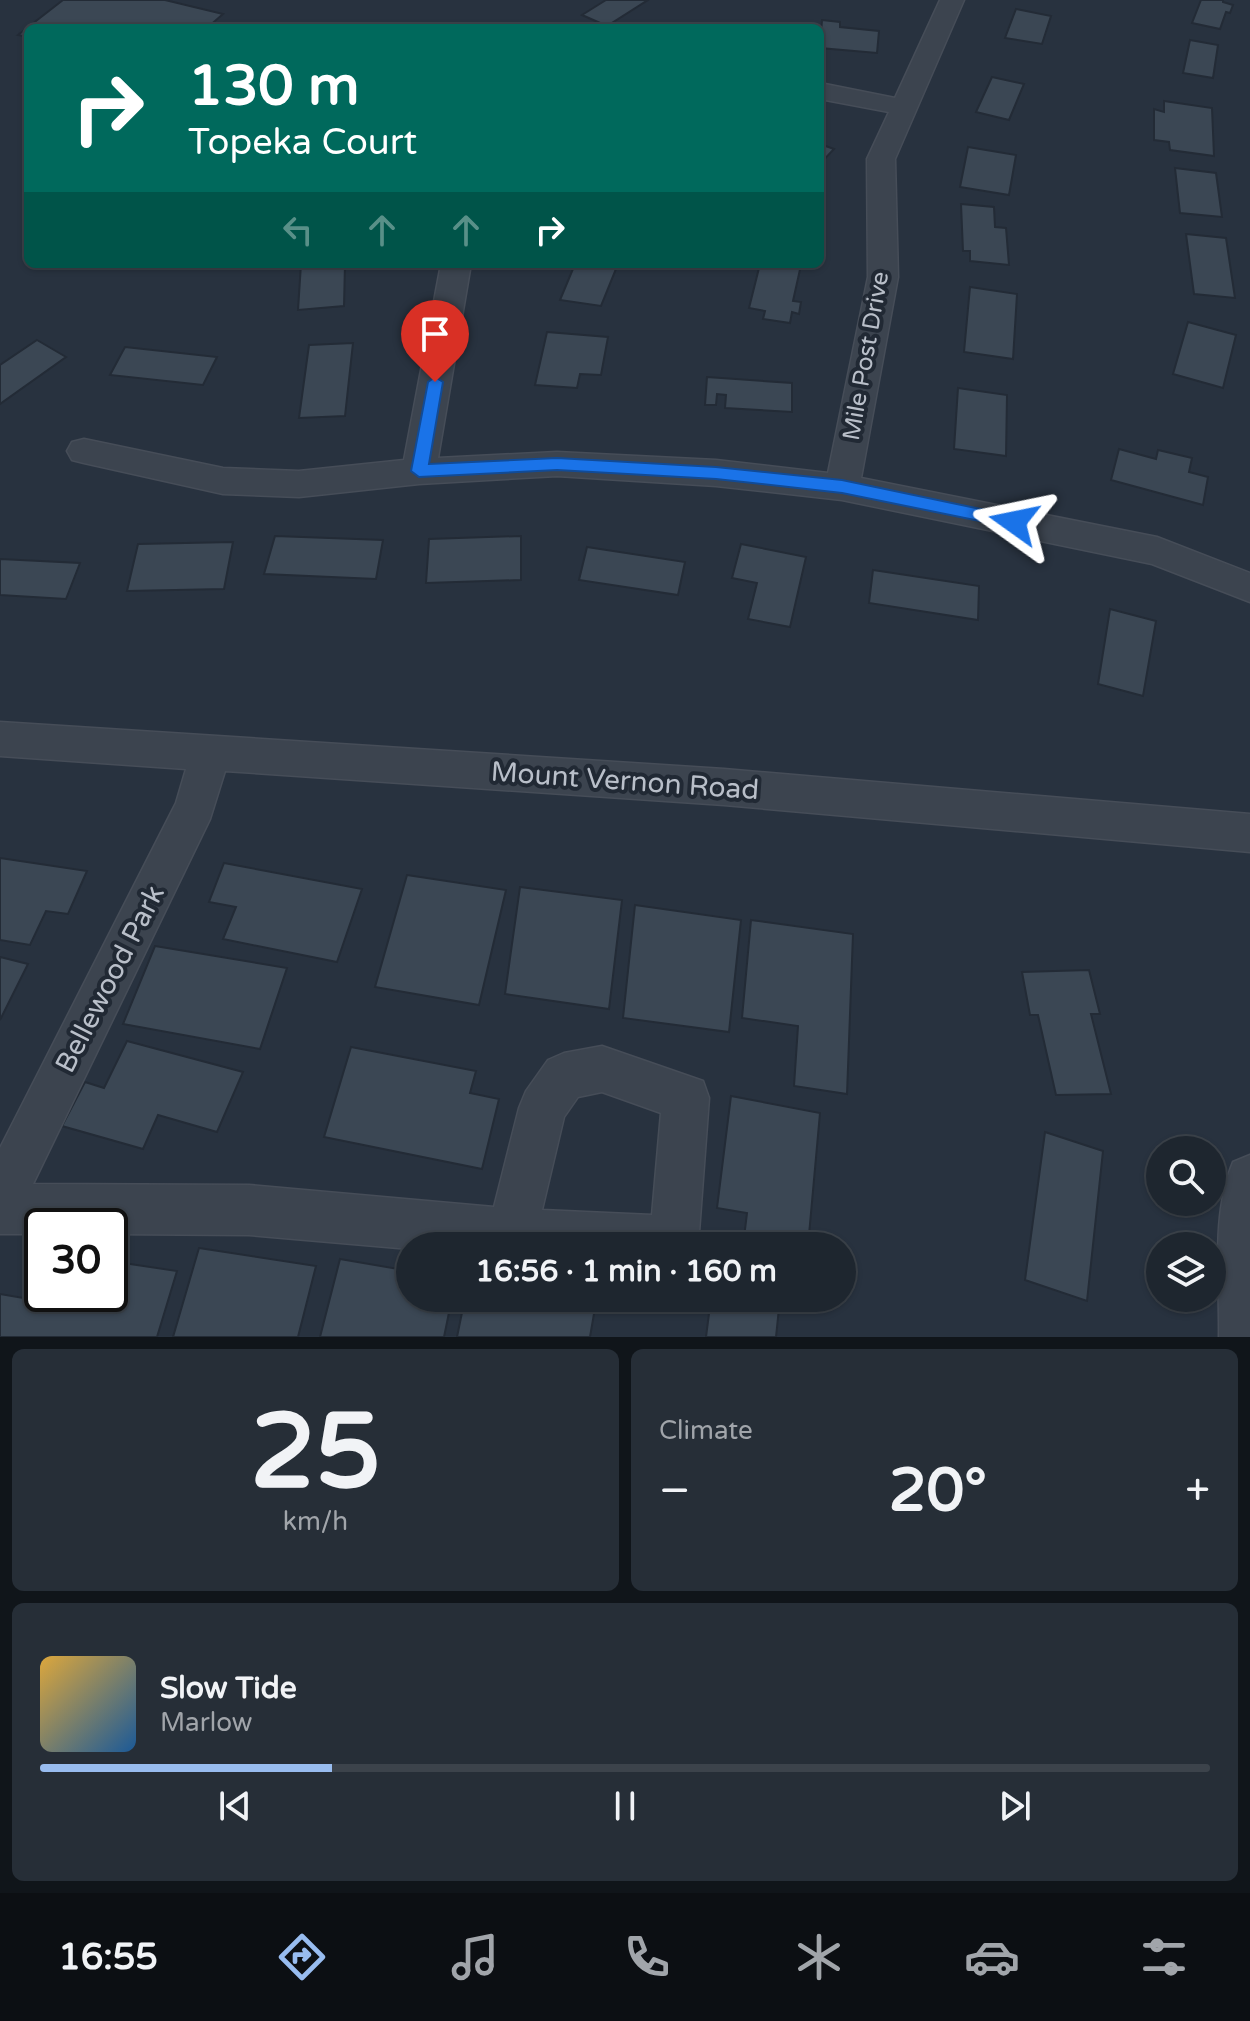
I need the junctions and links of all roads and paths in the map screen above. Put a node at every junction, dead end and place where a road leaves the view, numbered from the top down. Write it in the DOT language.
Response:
graph roads {
  1 [pos="952,0"];
  2 [pos="824,92"];
  3 [pos="903,107"];
  4 [pos="455,268"];
  5 [pos="84,451"];
  6 [pos="419,471"];
  7 [pos="842,487"];
  8 [pos="1250,588"];
  9 [pos="0,739"];
  10 [pos="210,754"];
  11 [pos="1250,833"];
  12 [pos="1250,1179"];
  13 [pos="0,1199"];
  14 [pos="0,1209"];
  15 [pos="1247,1231"];
  16 [pos="501,1232"];
  17 [pos="1245,1337"];
  1 -- 3 [label="street, Mile Post Drive"];
  2 -- 3 [label="street"];
  3 -- 7 [label="street, Mile Post Drive"];
  4 -- 6 [label="street"];
  5 -- 6 [label="street"];
  6 -- 7 [label="street"];
  7 -- 8 [label="street"];
  9 -- 10 [label="street, Mount Vernon Road"];
  10 -- 11 [label="street, Mount Vernon Road"];
  10 -- 13 [label="street, Bellewood Park"];
  12 -- 15 [label="street"];
  14 -- 16 [label="street"];
  15 -- 17 [label="street"];
}
